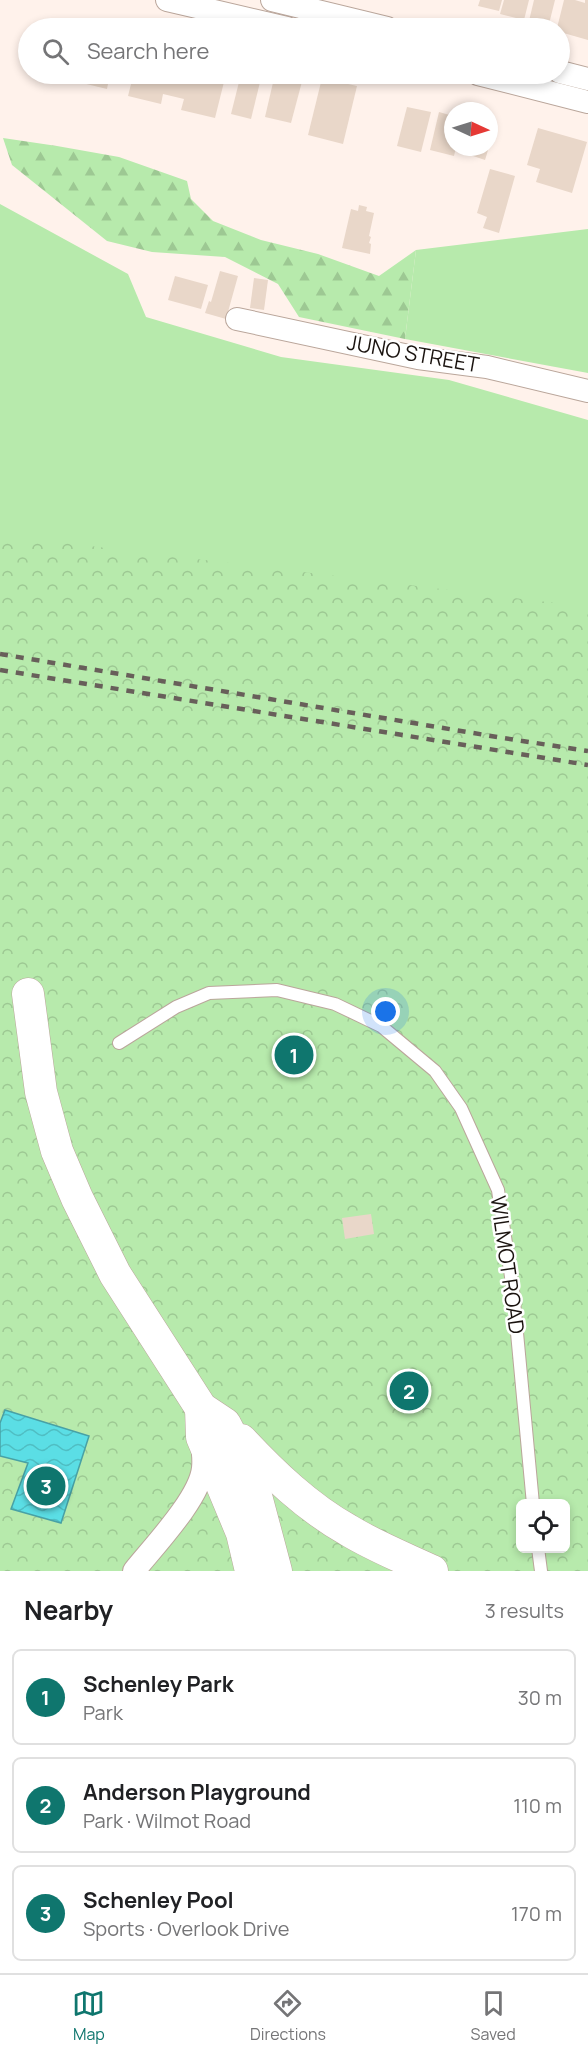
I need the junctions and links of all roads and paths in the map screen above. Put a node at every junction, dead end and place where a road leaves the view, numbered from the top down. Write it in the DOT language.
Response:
graph roads {
  1 [pos="167,0"];
  2 [pos="272,0"];
  3 [pos="244,18"];
  4 [pos="302,18"];
  5 [pos="570,79"];
  6 [pos="588,79"];
  7 [pos="568,84"];
  8 [pos="588,102"];
  9 [pos="237,319"];
  10 [pos="588,391"];
  11 [pos="28,994"];
  12 [pos="119,1043"];
  13 [pos="209,1423"];
  14 [pos="533,1499"];
  15 [pos="254,1532"];
  16 [pos="539,1553"];
  17 [pos="134,1571"];
  18 [pos="251,1571"];
  19 [pos="276,1571"];
  20 [pos="432,1571"];
  21 [pos="541,1571"];
  1 -- 3 [label="street"];
  2 -- 4 [label="street"];
  5 -- 6 [label="street"];
  7 -- 8 [label="street"];
  9 -- 10 [label="street, JUNO STREET"];
  11 -- 13 [label="main road"];
  12 -- 14 [label="lane, WILMOT ROAD"];
  13 -- 15 [label="main road"];
  13 -- 17 [label="street"];
  13 -- 20 [label="main road"];
  15 -- 18 [label="main road"];
  15 -- 19 [label="main road"];
  16 -- 21 [label="lane"];
}
